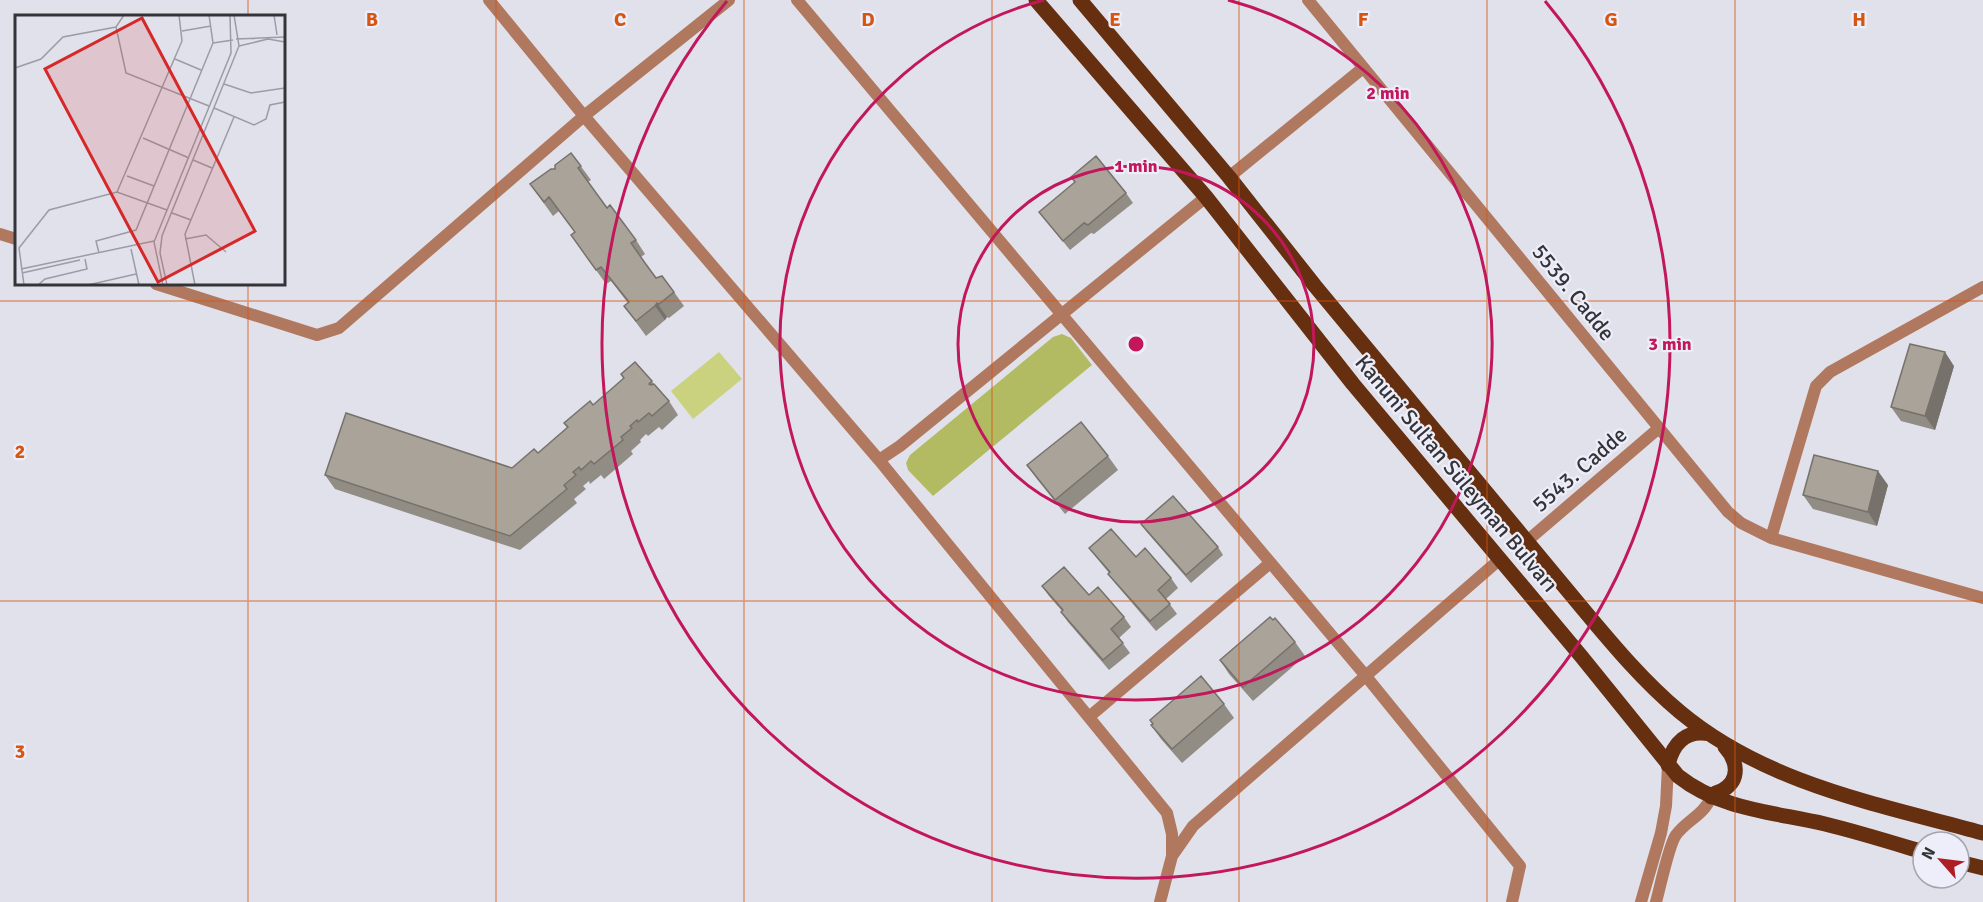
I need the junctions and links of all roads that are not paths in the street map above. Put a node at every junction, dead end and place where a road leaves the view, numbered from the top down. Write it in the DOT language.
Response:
graph roads {
  1 [pos="489,0"];
  2 [pos="729,0"];
  3 [pos="797,0"];
  4 [pos="1036,0"];
  5 [pos="1080,0"];
  6 [pos="1308,0"];
  7 [pos="1363,68"];
  8 [pos="584,116"];
  9 [pos="1229,177"];
  10 [pos="1206,197"];
  11 [pos="0,234"];
  12 [pos="15,239"];
  13 [pos="159,285"];
  14 [pos="1983,287"];
  15 [pos="1061,315"];
  16 [pos="1659,428"];
  17 [pos="879,460"];
  18 [pos="1771,538"];
  19 [pos="1527,541"];
  20 [pos="1499,560"];
  21 [pos="1270,563"];
  22 [pos="1983,598"];
  23 [pos="1365,675"];
  24 [pos="1089,717"];
  25 [pos="1710,734"];
  26 [pos="1723,744"];
  27 [pos="1668,765"];
  28 [pos="1711,797"];
  29 [pos="1983,833"];
  30 [pos="1911,849"];
  31 [pos="1172,856"];
  32 [pos="1160,902"];
  33 [pos="1512,902"];
  34 [pos="1641,902"];
  35 [pos="1656,902"];
  1 -- 8 [label="street"];
  2 -- 8 [label="street"];
  3 -- 15 [label="street"];
  4 -- 10 [label="main road, Kanuni Sultan Süleyman Bulvarı"];
  5 -- 9 [label="main road, Kanuni Sultan Süleyman Bulvarı"];
  6 -- 7 [label="street, 5539. Cadde"];
  7 -- 9 [label="street"];
  7 -- 16 [label="street, 5539. Cadde"];
  8 -- 13 [label="street"];
  8 -- 17 [label="street"];
  9 -- 19 [label="main road, Kanuni Sultan Süleyman Bulvarı"];
  10 -- 15 [label="street"];
  10 -- 20 [label="main road, Kanuni Sultan Süleyman Bulvarı"];
  11 -- 12 [label="street"];
  14 -- 18 [label="street"];
  15 -- 17 [label="street"];
  15 -- 21 [label="street"];
  16 -- 18 [label="street, 5539. Cadde"];
  16 -- 19 [label="street, 5543. Cadde"];
  17 -- 24 [label="street"];
  18 -- 22 [label="street, 5539. Cadde"];
  19 -- 25 [label="main road, Kanuni Sultan Süleyman Bulvarı"];
  20 -- 23 [label="street"];
  20 -- 27 [label="main road, Kanuni Sultan Süleyman Bulvarı"];
  21 -- 23 [label="street"];
  21 -- 24 [label="street"];
  23 -- 31 [label="street"];
  23 -- 33 [label="street"];
  24 -- 31 [label="street"];
  25 -- 26 [label="main road, Kanuni Sultan Süleyman Bulvarı"];
  25 -- 27 [label="main road"];
  26 -- 28 [label="main road"];
  26 -- 29 [label="main road, Kanuni Sultan Süleyman Bulvarı"];
  27 -- 28 [label="main road, Kanuni Sultan Süleyman Bulvarı"];
  27 -- 34 [label="street"];
  28 -- 30 [label="main road, Kanuni Sultan Süleyman Bulvarı"];
  28 -- 35 [label="street"];
  31 -- 32 [label="street"];
}
